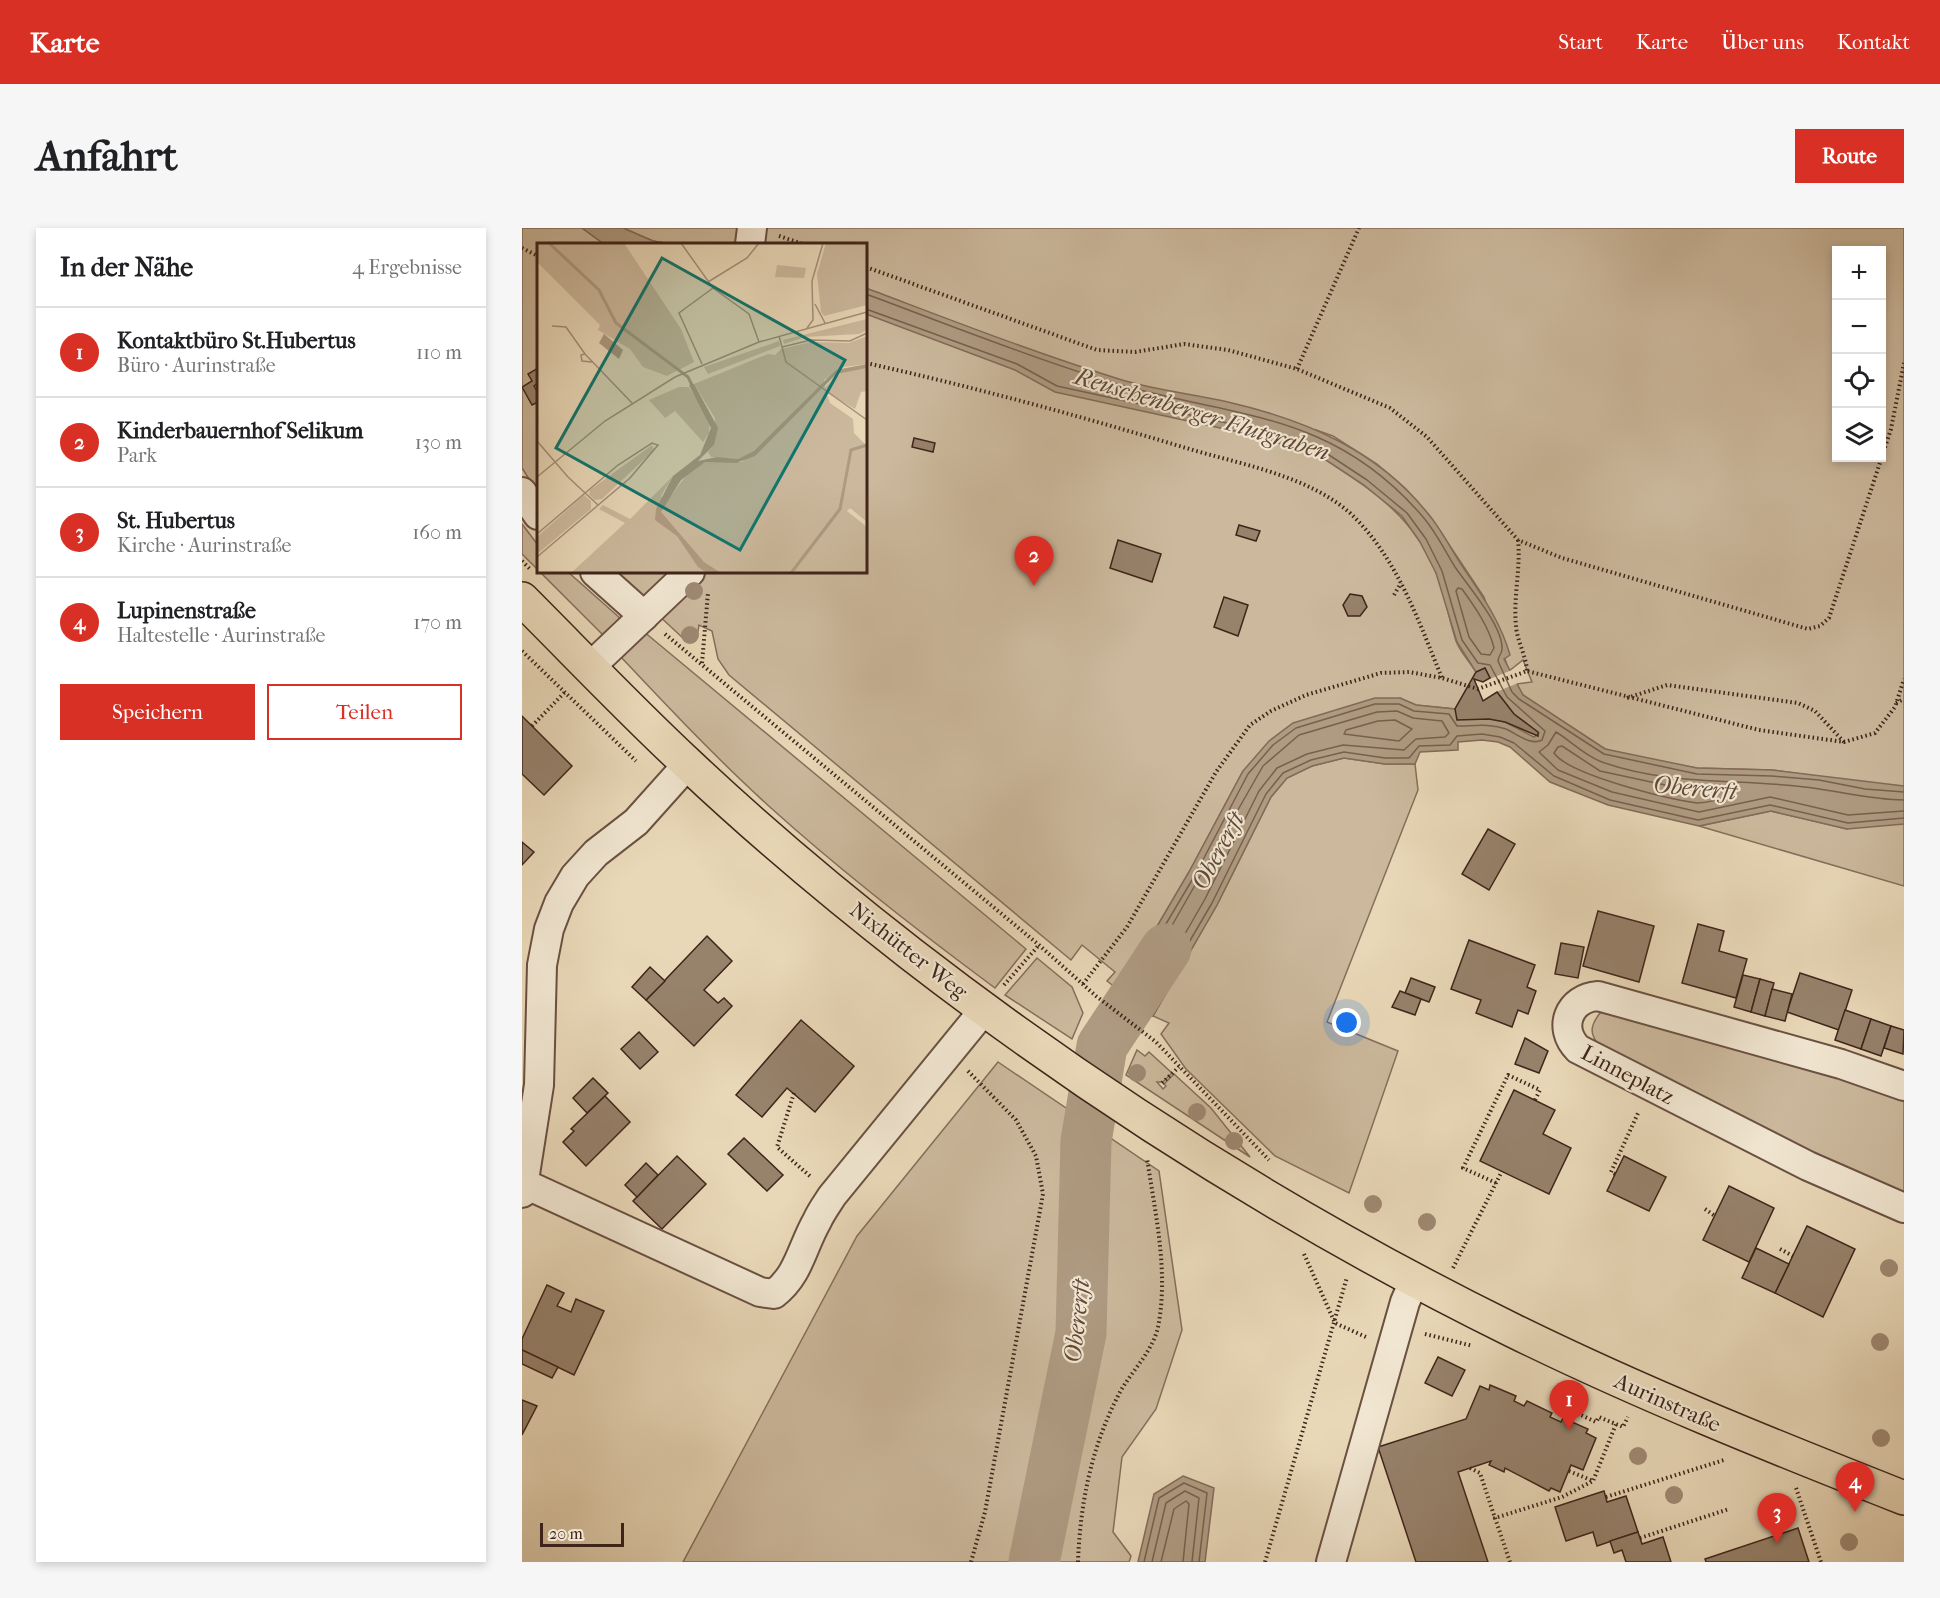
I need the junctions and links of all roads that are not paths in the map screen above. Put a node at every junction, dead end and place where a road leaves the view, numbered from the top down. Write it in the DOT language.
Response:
graph roads {
  1 [pos="752,228"];
  2 [pos="750,243"];
  3 [pos="522,492"];
  4 [pos="537,514"];
  5 [pos="596,573"];
  6 [pos="699,579"];
  7 [pos="522,600"];
  8 [pos="644,616"];
  9 [pos="590,667"];
  10 [pos="687,764"];
  11 [pos="984,1010"];
  12 [pos="1904,1086"];
  13 [pos="523,1189"];
  14 [pos="1904,1208"];
  15 [pos="1344,1240"];
  16 [pos="1415,1279"];
  17 [pos="1904,1498"];
  18 [pos="1331,1562"];
  1 -- 2 [label="street"];
  3 -- 4 [label="street"];
  5 -- 8 [label="street"];
  6 -- 8 [label="street"];
  7 -- 9 [label="main road, Nixhütter Weg"];
  8 -- 9 [label="street"];
  9 -- 10 [label="main road, Nixhütter Weg"];
  10 -- 11 [label="main road, Nixhütter Weg"];
  10 -- 13 [label="street"];
  11 -- 13 [label="street"];
  11 -- 15 [label="main road, Nixhütter Weg"];
  12 -- 14 [label="street, Linneplatz"];
  15 -- 16 [label="main road, Aurinstraße"];
  16 -- 17 [label="main road, Aurinstraße"];
  16 -- 18 [label="street"];
}
